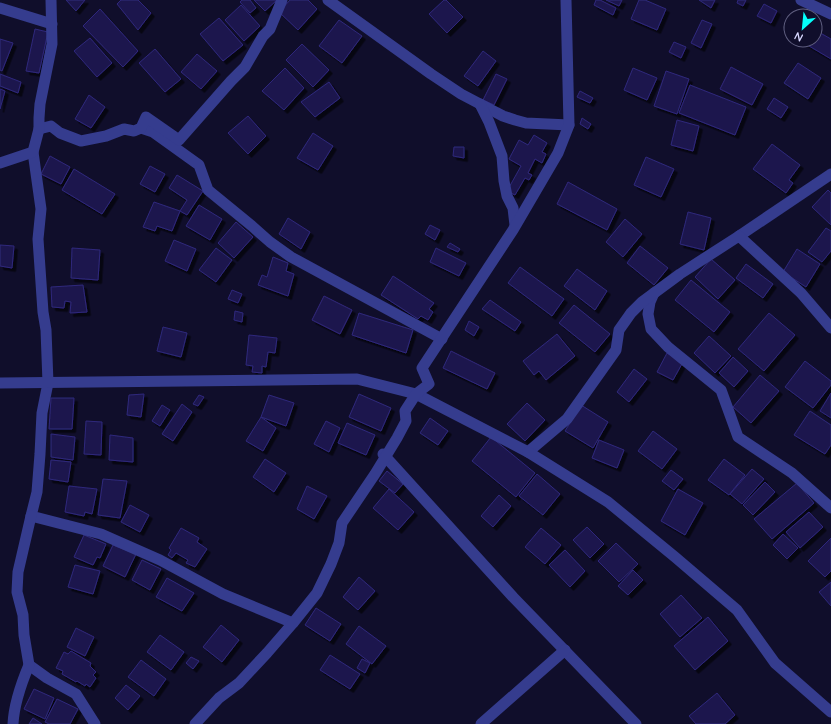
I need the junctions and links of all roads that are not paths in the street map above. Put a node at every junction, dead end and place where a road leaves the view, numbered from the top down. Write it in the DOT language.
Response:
graph roads {
  1 [pos="51,0"];
  2 [pos="282,0"];
  3 [pos="328,0"];
  4 [pos="566,0"];
  5 [pos="806,1"];
  6 [pos="0,8"];
  7 [pos="831,14"];
  8 [pos="52,24"];
  9 [pos="480,104"];
  10 [pos="569,125"];
  11 [pos="141,128"];
  12 [pos="39,129"];
  13 [pos="33,152"];
  14 [pos="0,163"];
  15 [pos="831,174"];
  16 [pos="515,225"];
  17 [pos="739,236"];
  18 [pos="655,292"];
  19 [pos="831,328"];
  20 [pos="442,339"];
  21 [pos="0,383"];
  22 [pos="48,383"];
  23 [pos="416,394"];
  24 [pos="528,452"];
  25 [pos="384,455"];
  26 [pos="831,508"];
  27 [pos="31,516"];
  28 [pos="293,623"];
  29 [pos="565,650"];
  30 [pos="29,665"];
  31 [pos="831,712"];
  32 [pos="13,724"];
  33 [pos="95,724"];
  34 [pos="195,724"];
  35 [pos="481,724"];
  36 [pos="636,724"];
  1 -- 8 [label="street"];
  2 -- 11 [label="street"];
  3 -- 9 [label="street"];
  4 -- 10 [label="street"];
  5 -- 7 [label="street"];
  6 -- 8 [label="street"];
  8 -- 12 [label="street"];
  9 -- 10 [label="street"];
  9 -- 16 [label="street"];
  10 -- 16 [label="street"];
  11 -- 12 [label="street"];
  11 -- 20 [label="street"];
  12 -- 13 [label="street"];
  13 -- 14 [label="street"];
  13 -- 22 [label="street"];
  15 -- 17 [label="street"];
  16 -- 20 [label="street"];
  17 -- 18 [label="street"];
  17 -- 19 [label="street"];
  18 -- 24 [label="street"];
  18 -- 26 [label="street"];
  20 -- 23 [label="street"];
  21 -- 22 [label="street"];
  22 -- 23 [label="street"];
  22 -- 27 [label="street"];
  23 -- 24 [label="street"];
  23 -- 25 [label="street"];
  24 -- 31 [label="street"];
  25 -- 28 [label="street"];
  25 -- 29 [label="street"];
  27 -- 28 [label="street"];
  27 -- 30 [label="street"];
  28 -- 34 [label="street"];
  29 -- 35 [label="street"];
  29 -- 36 [label="street"];
  30 -- 32 [label="street"];
  30 -- 33 [label="street"];
}
